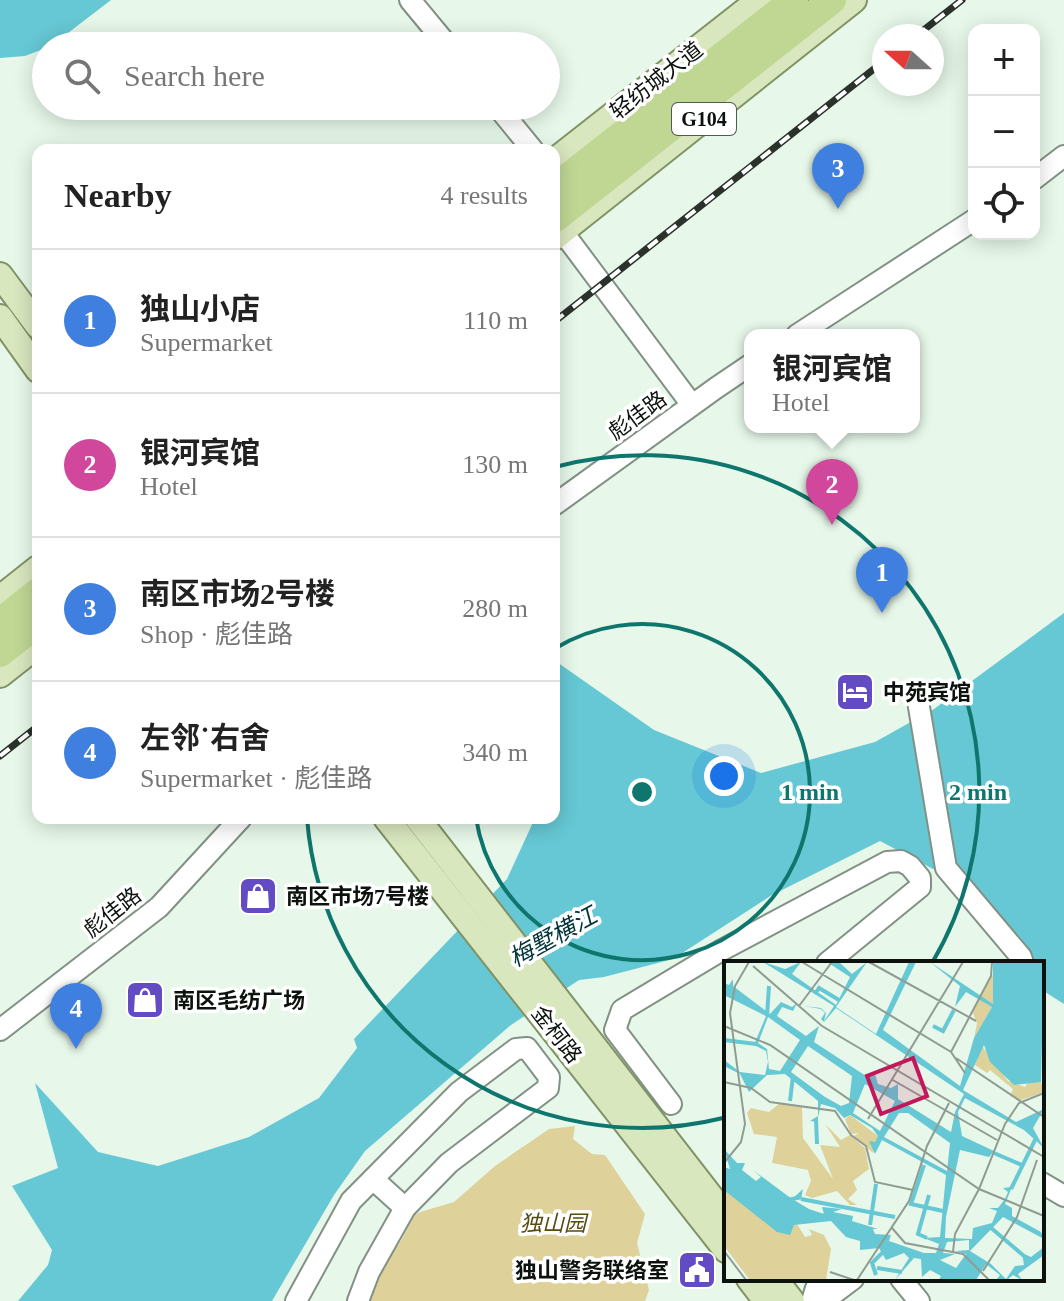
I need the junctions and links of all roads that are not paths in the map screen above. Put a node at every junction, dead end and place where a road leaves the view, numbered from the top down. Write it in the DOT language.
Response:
graph roads {
  1 [pos="410,0"];
  2 [pos="759,0"];
  3 [pos="794,0"];
  4 [pos="832,0"];
  5 [pos="854,0"];
  6 [pos="436,32"];
  7 [pos="508,120"];
  8 [pos="528,144"];
  9 [pos="560,156"];
  10 [pos="1064,156"];
  11 [pos="1040,174"];
  12 [pos="560,183"];
  13 [pos="968,224"];
  14 [pos="560,227"];
  15 [pos="560,228"];
  16 [pos="560,234"];
  17 [pos="0,275"];
  18 [pos="0,317"];
  19 [pos="32,318"];
  20 [pos="806,329"];
  21 [pos="32,362"];
  22 [pos="744,369"];
  23 [pos="692,405"];
  24 [pos="560,501"];
  25 [pos="32,573"];
  26 [pos="32,597"];
  27 [pos="0,598"];
  28 [pos="0,622"];
  29 [pos="32,628"];
  30 [pos="32,650"];
  31 [pos="0,653"];
  32 [pos="0,675"];
  33 [pos="918,701"];
  34 [pos="235,824"];
  35 [pos="392,824"];
  36 [pos="420,824"];
  37 [pos="450,879"];
  38 [pos="726,956"];
  39 [pos="829,961"];
  40 [pos="1022,961"];
  41 [pos="0,1030"];
  42 [pos="578,1042"];
  43 [pos="671,1104"];
  44 [pos="373,1179"];
  45 [pos="1044,1184"];
  46 [pos="1064,1196"];
  47 [pos="405,1208"];
  48 [pos="724,1214"];
  49 [pos="724,1247"];
  50 [pos="751,1281"];
  51 [pos="778,1281"];
  52 [pos="825,1281"];
  53 [pos="850,1281"];
  54 [pos="903,1281"];
  55 [pos="804,1300"];
  56 [pos="296,1301"];
  57 [pos="358,1301"];
  58 [pos="766,1301"];
  59 [pos="919,1301"];
  1 -- 6 [label="street"];
  2 -- 9 [label="main road, 轻纺城大道 / G104"];
  3 -- 12 [label="highway"];
  4 -- 14 [label="highway"];
  5 -- 15 [label="main road, G104"];
  7 -- 8 [label="street"];
  10 -- 11 [label="street"];
  13 -- 20 [label="street"];
  16 -- 23 [label="street"];
  17 -- 19 [label="main road"];
  18 -- 21 [label="main road"];
  22 -- 23 [label="street, 彪佳路"];
  23 -- 24 [label="street, 彪佳路"];
  25 -- 27 [label="main road"];
  26 -- 28 [label="highway"];
  29 -- 31 [label="highway"];
  30 -- 32 [label="main road"];
  33 -- 40 [label="street"];
  34 -- 41 [label="street, 彪佳路"];
  35 -- 37 [label="main road, 金柯路"];
  36 -- 37 [label="main road, 金柯路"];
  37 -- 42 [label="main road, 金柯路"];
  38 -- 39 [label="street"];
  38 -- 43 [label="street"];
  42 -- 48 [label="main road, 金柯路"];
  42 -- 49 [label="main road, 金柯路"];
  44 -- 47 [label="street"];
  44 -- 47 [label="street"];
  44 -- 56 [label="street"];
  45 -- 46 [label="street"];
  47 -- 57 [label="street"];
  50 -- 58 [label="main road"];
  51 -- 55 [label="main road"];
  52 -- 55 [label="street"];
  53 -- 55 [label="street"];
  54 -- 59 [label="street"];
}
